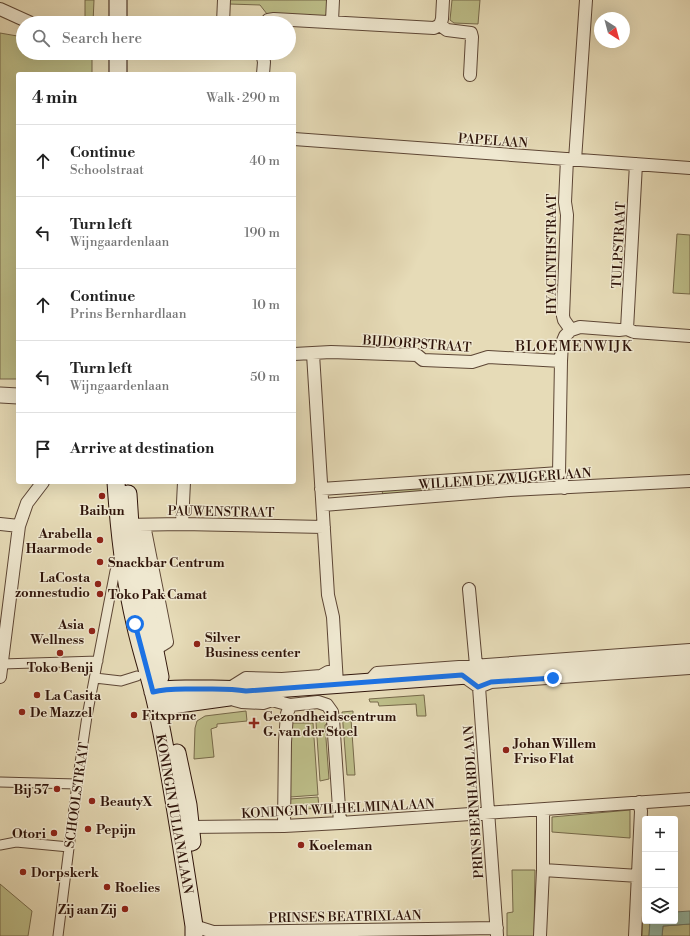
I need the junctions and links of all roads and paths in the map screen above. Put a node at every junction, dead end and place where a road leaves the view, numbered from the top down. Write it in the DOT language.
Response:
graph roads {
  1 [pos="107,0"];
  2 [pos="118,0"];
  3 [pos="224,0"];
  4 [pos="333,0"];
  5 [pos="443,0"];
  6 [pos="586,0"];
  7 [pos="0,9"];
  8 [pos="16,16"];
  9 [pos="107,16"];
  10 [pos="118,16"];
  11 [pos="223,16"];
  12 [pos="296,20"];
  13 [pos="332,21"];
  14 [pos="440,25"];
  15 [pos="107,60"];
  16 [pos="118,60"];
  17 [pos="264,60"];
  18 [pos="107,72"];
  19 [pos="118,72"];
  20 [pos="262,72"];
  21 [pos="470,75"];
  22 [pos="296,139"];
  23 [pos="571,160"];
  24 [pos="636,164"];
  25 [pos="690,168"];
  26 [pos="627,328"];
  27 [pos="571,330"];
  28 [pos="690,336"];
  29 [pos="296,354"];
  30 [pos="313,354"];
  31 [pos="561,361"];
  32 [pos="0,395"];
  33 [pos="16,396"];
  34 [pos="559,473"];
  35 [pos="690,481"];
  36 [pos="41,484"];
  37 [pos="117,484"];
  38 [pos="127,484"];
  39 [pos="184,484"];
  40 [pos="564,488"];
  41 [pos="321,489"];
  42 [pos="323,505"];
  43 [pos="0,524"];
  44 [pos="182,524"];
  45 [pos="131,525"];
  46 [pos="19,526"];
  47 [pos="324,527"];
  48 [pos="115,571"];
  49 [pos="469,589"];
  50 [pos="690,650"];
  51 [pos="690,659"];
  52 [pos="98,661"];
  53 [pos="2,664"];
  54 [pos="476,665"];
  55 [pos="690,668"];
  56 [pos="462,675"];
  57 [pos="137,676"];
  58 [pos="0,677"];
  59 [pos="95,678"];
  60 [pos="337,678"];
  61 [pos="369,682"];
  62 [pos="478,687"];
  63 [pos="228,693"];
  64 [pos="160,698"];
  65 [pos="290,705"];
  66 [pos="0,782"];
  67 [pos="76,784"];
  68 [pos="690,798"];
  69 [pos="639,802"];
  70 [pos="543,810"];
  71 [pos="488,813"];
  72 [pos="340,824"];
  73 [pos="284,826"];
  74 [pos="190,827"];
  75 [pos="0,845"];
  76 [pos="69,847"];
  77 [pos="543,870"];
  78 [pos="639,876"];
  79 [pos="199,932"];
  80 [pos="497,932"];
  81 [pos="58,936"];
  82 [pos="540,936"];
  83 [pos="635,936"];
  1 -- 9 [label="main road"];
  2 -- 10 [label="main road"];
  3 -- 11 [label="street"];
  4 -- 13 [label="street"];
  5 -- 14 [label="street"];
  6 -- 23 [label="street, HYACINTHSTRAAT"];
  7 -- 8 [label="street"];
  12 -- 13 [label="street"];
  13 -- 14 [label="street"];
  14 -- 21 [label="street"];
  15 -- 18 [label="main road"];
  16 -- 19 [label="main road"];
  17 -- 20 [label="street"];
  22 -- 23 [label="street, PAPELAAN"];
  23 -- 24 [label="street, PAPELAAN"];
  23 -- 27 [label="street, HYACINTHSTRAAT"];
  24 -- 25 [label="street, PAPELAAN"];
  24 -- 26 [label="street, TULPSTRAAT"];
  26 -- 27 [label="street"];
  26 -- 28 [label="street"];
  27 -- 31 [label="street"];
  29 -- 30 [label="street, BIJDORPSTRAAT"];
  30 -- 31 [label="street, BIJDORPSTRAAT"];
  30 -- 41 [label="street"];
  31 -- 34 [label="street"];
  32 -- 33 [label="street"];
  34 -- 40 [label="street"];
  34 -- 41 [label="street, WILLEM DE ZWIJGERLAAN"];
  35 -- 40 [label="street, WILLEM DE ZWIJGERLAAN"];
  36 -- 46 [label="street"];
  37 -- 45 [label="main road"];
  38 -- 45 [label="main road"];
  39 -- 44 [label="street"];
  40 -- 42 [label="street, WILLEM DE ZWIJGERLAAN"];
  41 -- 42 [label="street"];
  42 -- 47 [label="street"];
  43 -- 46 [label="street"];
  44 -- 45 [label="street, PAUWENSTRAAT"];
  44 -- 47 [label="street, PAUWENSTRAAT"];
  45 -- 64 [label="main road"];
  45 -- 64 [label="main road"];
  46 -- 53 [label="street"];
  47 -- 60 [label="street"];
  48 -- 52 [label="street, SCHOOLSTRAAT"];
  49 -- 54 [label="street"];
  50 -- 54 [label="street"];
  51 -- 56 [label="main road"];
  52 -- 53 [label="street"];
  52 -- 59 [label="street, SCHOOLSTRAAT"];
  53 -- 58 [label="street"];
  54 -- 61 [label="street"];
  55 -- 62 [label="street"];
  56 -- 61 [label="main road"];
  56 -- 62 [label="street"];
  57 -- 59 [label="street"];
  59 -- 67 [label="street, SCHOOLSTRAAT"];
  60 -- 61 [label="main road"];
  60 -- 63 [label="main road"];
  60 -- 63 [label="street"];
  62 -- 71 [label="street, PRINS BERNHARDLAAN"];
  63 -- 64 [label="main road"];
  63 -- 65 [label="street"];
  64 -- 74 [label="main road, KONINGIN JULIANALAAN"];
  64 -- 79 [label="main road, KONINGIN JULIANALAAN"];
  65 -- 72 [label="street"];
  65 -- 73 [label="street"];
  66 -- 67 [label="street"];
  67 -- 76 [label="street, SCHOOLSTRAAT"];
  68 -- 69 [label="street, KONINGIN WILHELMINALAAN"];
  69 -- 70 [label="street, KONINGIN WILHELMINALAAN"];
  69 -- 78 [label="street"];
  70 -- 71 [label="street, KONINGIN WILHELMINALAAN"];
  70 -- 77 [label="street"];
  71 -- 72 [label="street, KONINGIN WILHELMINALAAN"];
  71 -- 80 [label="street, PRINS BERNHARDLAAN"];
  72 -- 73 [label="street, KONINGIN WILHELMINALAAN"];
  73 -- 74 [label="street, KONINGIN WILHELMINALAAN"];
  74 -- 79 [label="main road, KONINGIN JULIANALAAN"];
  75 -- 76 [label="street"];
  76 -- 81 [label="street, SCHOOLSTRAAT"];
  77 -- 78 [label="street"];
  77 -- 82 [label="street"];
  78 -- 83 [label="street"];
  79 -- 80 [label="street, PRINSES BEATRIXLAAN"];
}
